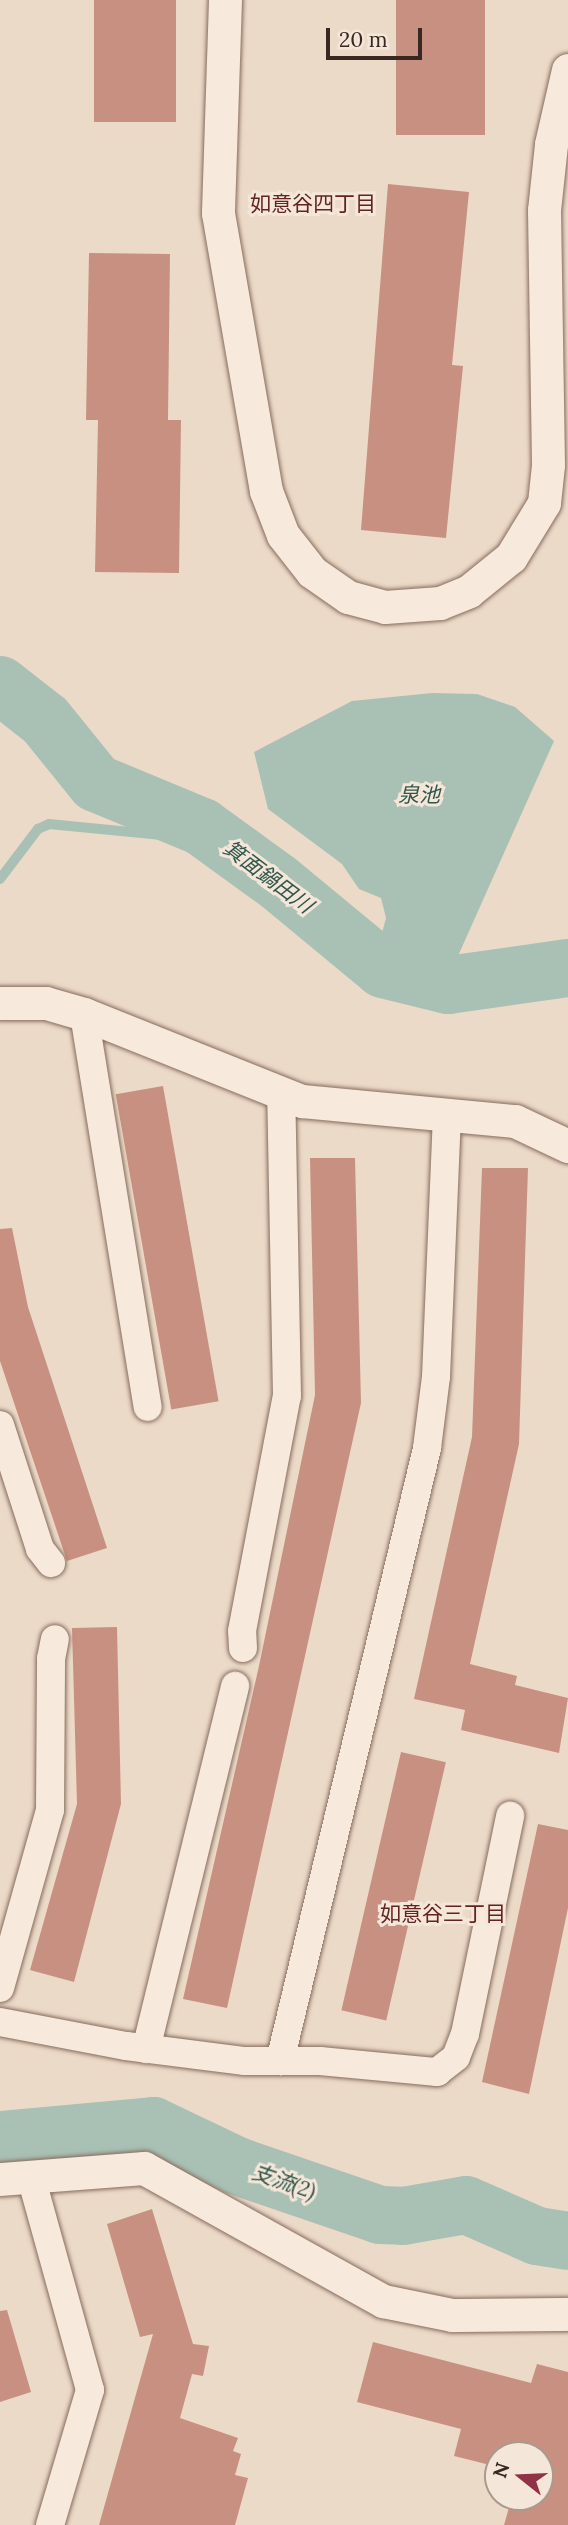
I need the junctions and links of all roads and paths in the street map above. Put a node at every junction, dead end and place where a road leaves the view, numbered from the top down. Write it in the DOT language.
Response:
graph roads {
  1 [pos="225,0"];
  2 [pos="568,70"];
  3 [pos="548,182"];
  4 [pos="568,236"];
  5 [pos="568,463"];
  6 [pos="544,503"];
  7 [pos="0,1003"];
  8 [pos="84,1014"];
  9 [pos="281,1095"];
  10 [pos="447,1114"];
  11 [pos="568,1146"];
  12 [pos="148,1407"];
  13 [pos="0,1425"];
  14 [pos="51,1563"];
  15 [pos="55,1639"];
  16 [pos="243,1648"];
  17 [pos="235,1686"];
  18 [pos="510,1816"];
  19 [pos="0,1988"];
  20 [pos="0,2022"];
  21 [pos="146,2049"];
  22 [pos="280,2061"];
  23 [pos="16,2178"];
  24 [pos="568,2314"];
  25 [pos="50,2525"];
  1 -- 6 [label="street"];
  2 -- 3 [label="street"];
  3 -- 4 [label="street"];
  3 -- 6 [label="street"];
  5 -- 6 [label="street"];
  7 -- 8 [label="street"];
  8 -- 9 [label="street"];
  8 -- 12 [label="street"];
  9 -- 10 [label="street"];
  9 -- 16 [label="street"];
  10 -- 11 [label="street"];
  10 -- 22 [label="street"];
  13 -- 14 [label="street"];
  15 -- 19 [label="street"];
  17 -- 21 [label="street"];
  18 -- 22 [label="street"];
  20 -- 21 [label="street"];
  21 -- 22 [label="street"];
  23 -- 24 [label="street"];
  23 -- 25 [label="street"];
}
